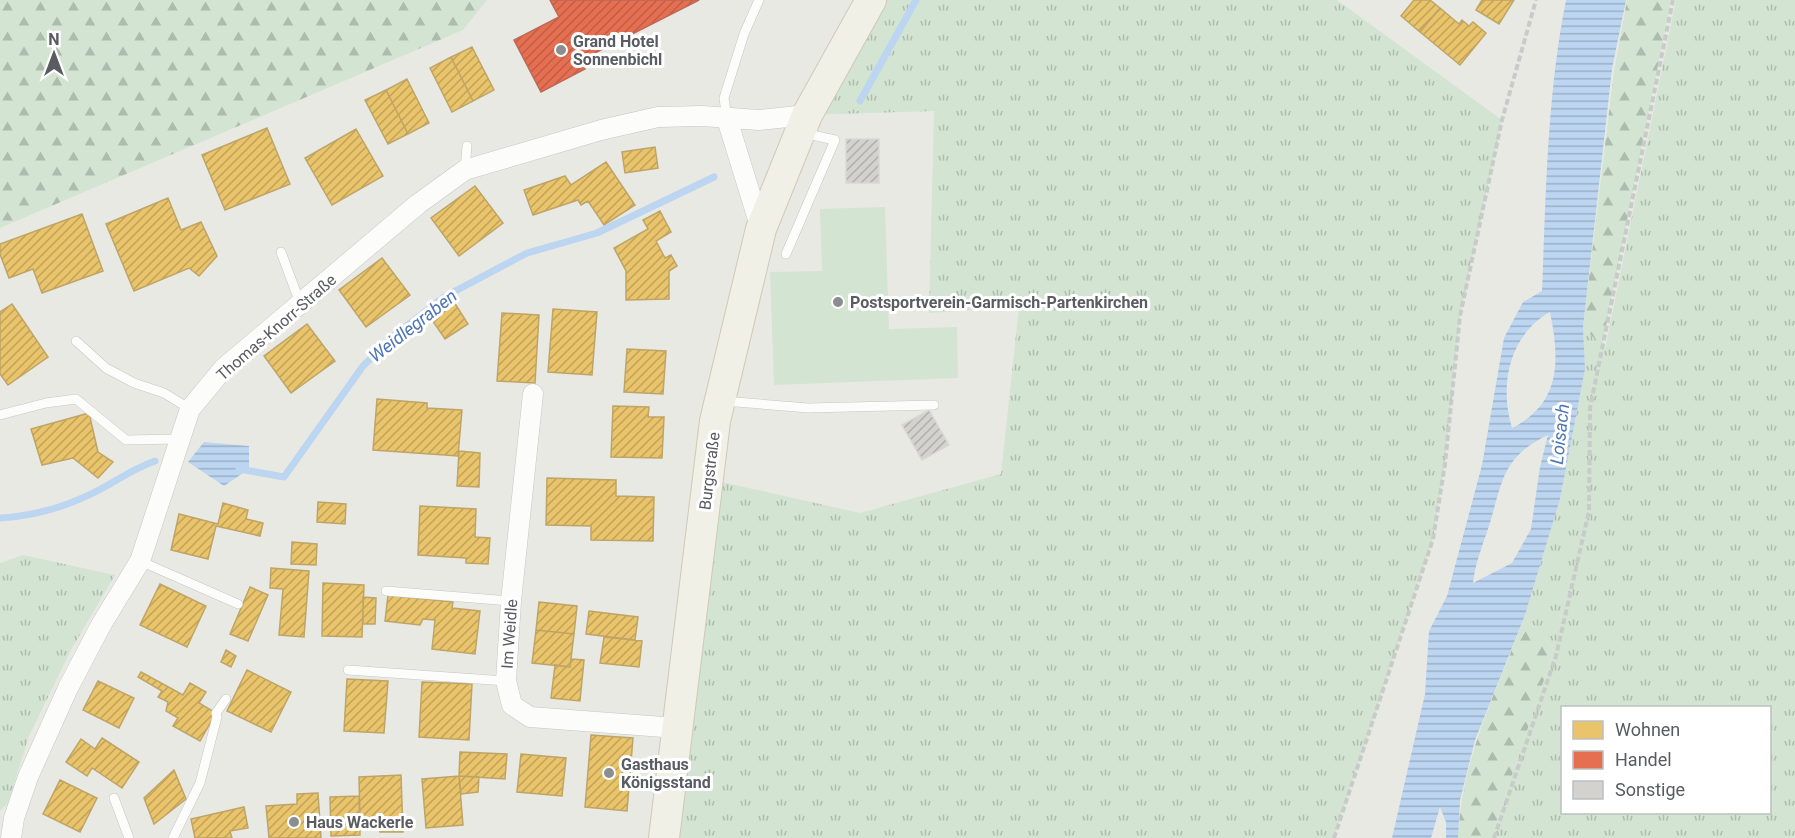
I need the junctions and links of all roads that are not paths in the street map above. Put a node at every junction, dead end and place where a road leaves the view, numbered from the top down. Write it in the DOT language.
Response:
graph roads {
  1 [pos="759,0"];
  2 [pos="871,0"];
  3 [pos="727,118"];
  4 [pos="803,123"];
  5 [pos="467,146"];
  6 [pos="465,170"];
  7 [pos="761,229"];
  8 [pos="281,252"];
  9 [pos="786,254"];
  10 [pos="300,304"];
  11 [pos="76,341"];
  12 [pos="533,394"];
  13 [pos="720,400"];
  14 [pos="934,405"];
  15 [pos="190,409"];
  16 [pos="0,415"];
  17 [pos="178,439"];
  18 [pos="140,561"];
  19 [pos="387,591"];
  20 [pos="511,601"];
  21 [pos="238,604"];
  22 [pos="348,670"];
  23 [pos="506,681"];
  24 [pos="226,699"];
  25 [pos="677,728"];
  26 [pos="114,798"];
  27 [pos="7,824"];
  28 [pos="11,838"];
  29 [pos="129,838"];
  30 [pos="173,838"];
  31 [pos="664,838"];
  1 -- 3 [label="lane"];
  2 -- 4 [label="main road, Burgstraße"];
  3 -- 4 [label="street, Thomas-Knorr-Straße"];
  3 -- 6 [label="street, Thomas-Knorr-Straße"];
  3 -- 7 [label="street"];
  4 -- 7 [label="main road, Burgstraße"];
  4 -- 9 [label="lane"];
  5 -- 6 [label="lane"];
  6 -- 10 [label="street, Thomas-Knorr-Straße"];
  7 -- 13 [label="main road, Burgstraße"];
  8 -- 10 [label="lane"];
  10 -- 15 [label="street, Thomas-Knorr-Straße"];
  11 -- 15 [label="lane"];
  12 -- 20 [label="street, Im Weidle"];
  13 -- 14 [label="lane"];
  13 -- 25 [label="main road, Burgstraße"];
  15 -- 17 [label="street, Thomas-Knorr-Straße"];
  16 -- 17 [label="lane"];
  17 -- 18 [label="street, Thomas-Knorr-Straße"];
  18 -- 21 [label="lane"];
  18 -- 27 [label="street, Thomas-Knorr-Straße"];
  19 -- 20 [label="lane"];
  20 -- 23 [label="street, Im Weidle"];
  22 -- 23 [label="lane"];
  23 -- 25 [label="street, Im Weidle"];
  24 -- 30 [label="lane"];
  25 -- 31 [label="main road, Burgstraße"];
  26 -- 29 [label="lane"];
  27 -- 28 [label="street, Thomas-Knorr-Straße"];
}
